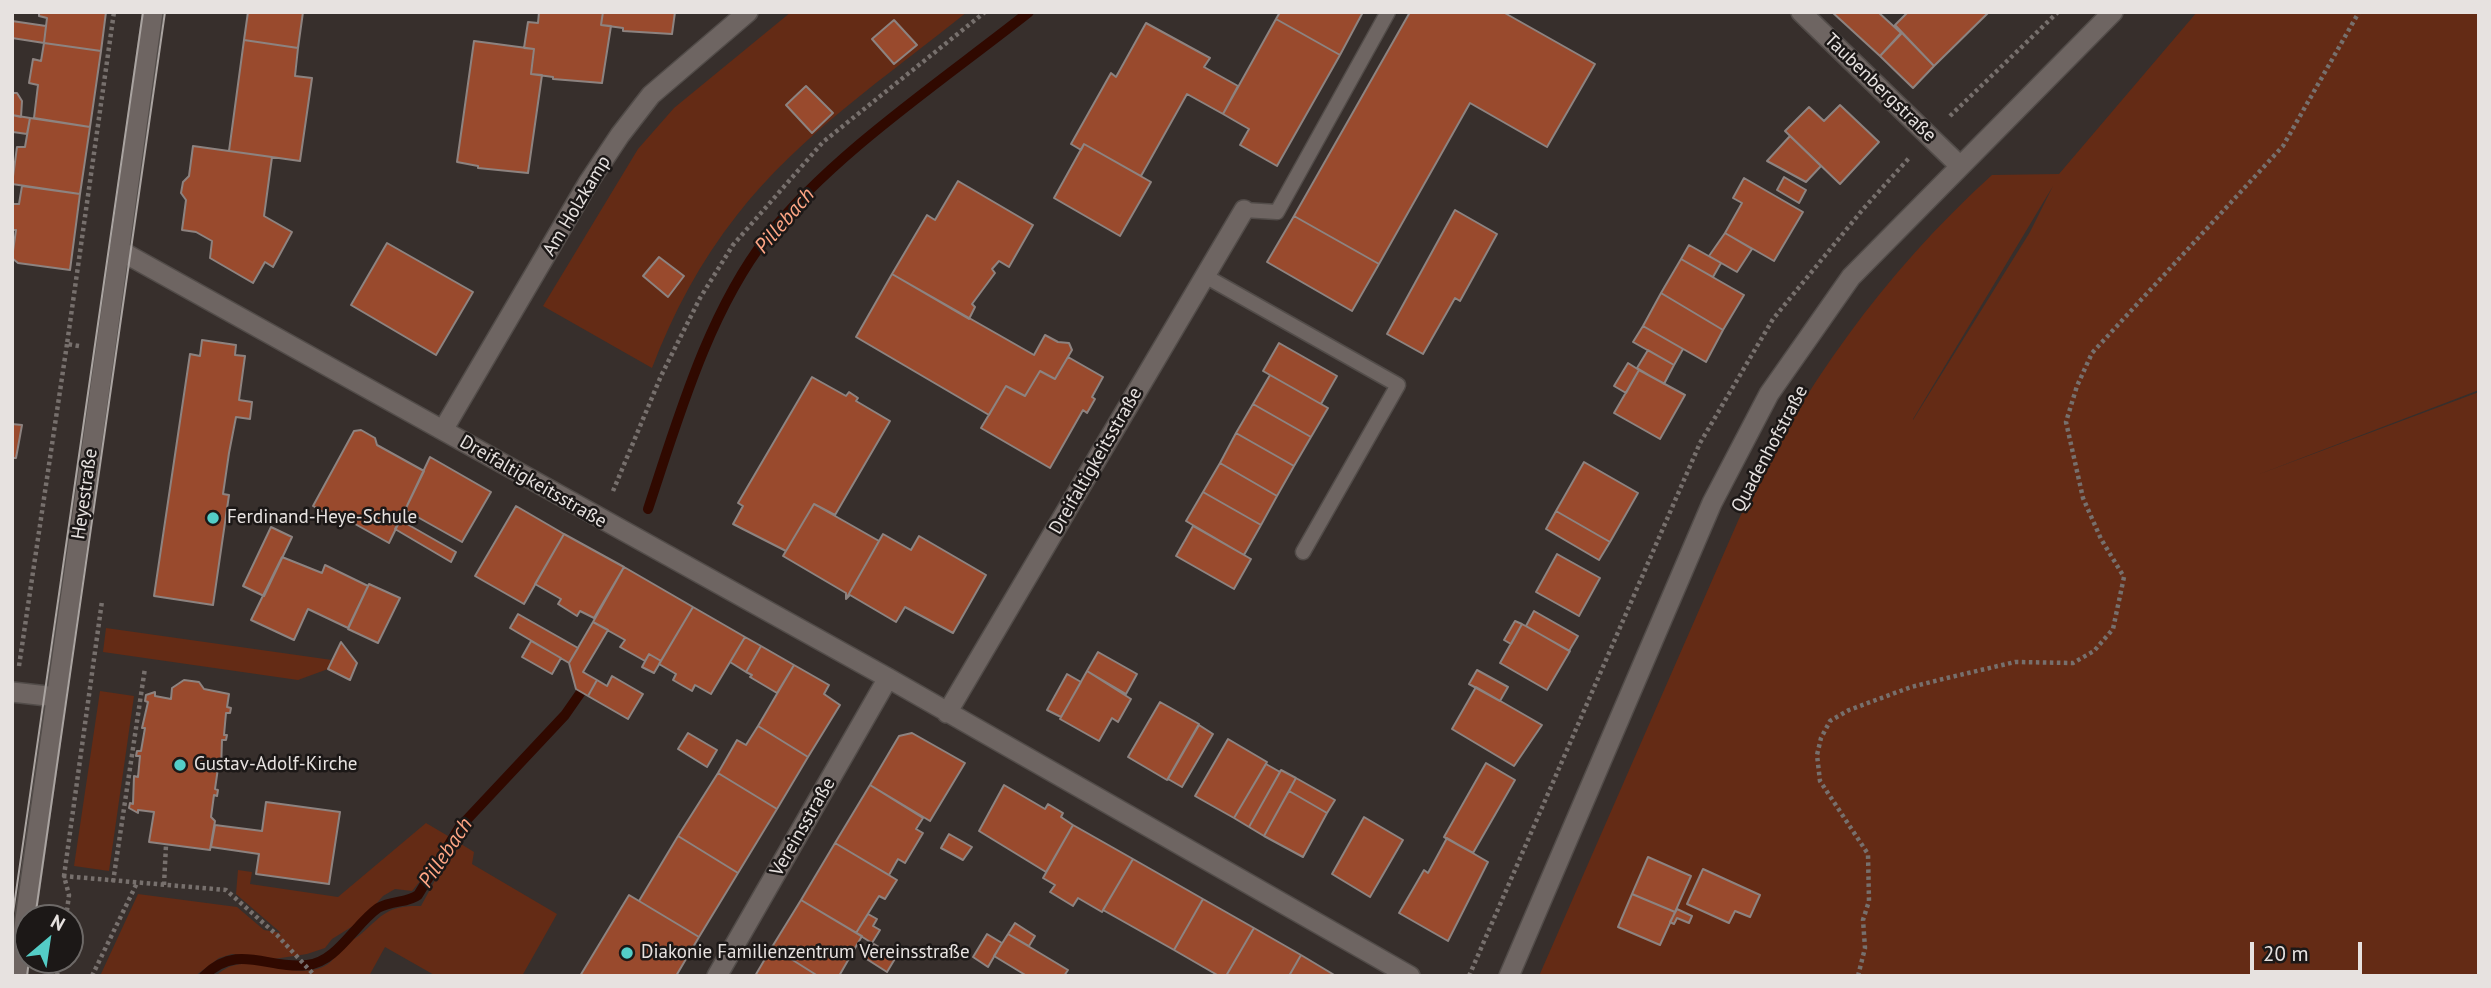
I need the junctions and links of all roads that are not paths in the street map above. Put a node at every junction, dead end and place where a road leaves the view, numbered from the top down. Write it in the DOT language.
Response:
graph roads {
  1 [pos="153,12"];
  2 [pos="748,12"];
  3 [pos="1388,12"];
  4 [pos="1801,12"];
  5 [pos="2113,12"];
  6 [pos="1959,165"];
  7 [pos="1244,209"];
  8 [pos="119,250"];
  9 [pos="1205,276"];
  10 [pos="443,430"];
  11 [pos="1303,552"];
  12 [pos="888,678"];
  13 [pos="14,692"];
  14 [pos="55,697"];
  15 [pos="947,713"];
  16 [pos="16,976"];
  17 [pos="717,976"];
  18 [pos="1410,976"];
  19 [pos="1509,976"];
  1 -- 8 [label="street, Heyestraße"];
  2 -- 10 [label="street, Am Holzkamp"];
  3 -- 7 [label="lane"];
  4 -- 6 [label="street, Taubenbergstraße"];
  5 -- 6 [label="street, Quadenhofstraße"];
  6 -- 19 [label="street, Quadenhofstraße"];
  7 -- 9 [label="street, Dreifaltigkeitsstraße"];
  8 -- 10 [label="street, Dreifaltigkeitsstraße"];
  8 -- 14 [label="street, Heyestraße"];
  9 -- 11 [label="lane"];
  9 -- 15 [label="street, Dreifaltigkeitsstraße"];
  10 -- 12 [label="street, Dreifaltigkeitsstraße"];
  12 -- 15 [label="street, Dreifaltigkeitsstraße"];
  12 -- 17 [label="street, Vereinsstraße"];
  13 -- 14 [label="street"];
  14 -- 16 [label="street, Heyestraße"];
  15 -- 18 [label="street, Dreifaltigkeitsstraße"];
}
